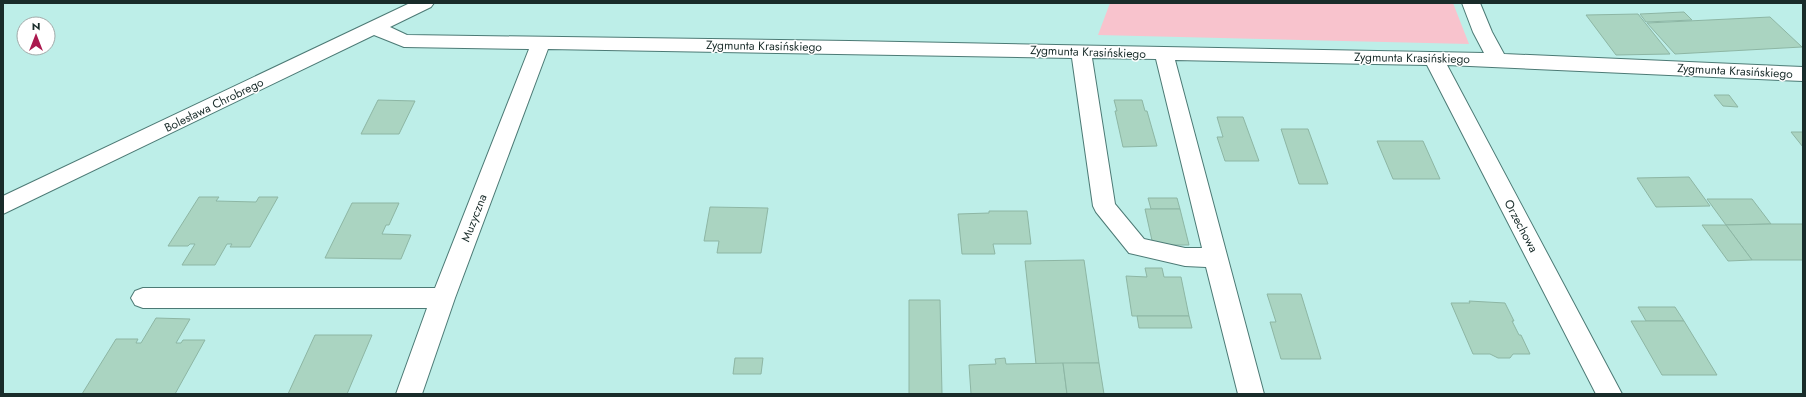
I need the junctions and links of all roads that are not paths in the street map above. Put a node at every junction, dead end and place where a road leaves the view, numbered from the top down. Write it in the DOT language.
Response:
graph roads {
  1 [pos="425,3"];
  2 [pos="1471,3"];
  3 [pos="375,28"];
  4 [pos="541,43"];
  5 [pos="1081,52"];
  6 [pos="1164,54"];
  7 [pos="1434,58"];
  8 [pos="1498,60"];
  9 [pos="1803,74"];
  10 [pos="3,206"];
  11 [pos="1216,258"];
  12 [pos="143,298"];
  13 [pos="443,298"];
  14 [pos="408,394"];
  15 [pos="1251,394"];
  16 [pos="1609,394"];
  1 -- 3 [label="street, Bolesława Chrobrego"];
  2 -- 8 [label="street"];
  3 -- 4 [label="street, Zygmunta Krasińskiego"];
  3 -- 10 [label="street, Bolesława Chrobrego"];
  4 -- 5 [label="street, Zygmunta Krasińskiego"];
  4 -- 13 [label="street, Muzyczna"];
  5 -- 6 [label="street, Zygmunta Krasińskiego"];
  5 -- 11 [label="street"];
  6 -- 7 [label="street, Zygmunta Krasińskiego"];
  6 -- 11 [label="street"];
  7 -- 8 [label="street, Zygmunta Krasińskiego"];
  7 -- 16 [label="street, Orzechowa"];
  8 -- 9 [label="street, Zygmunta Krasińskiego"];
  11 -- 15 [label="street"];
  12 -- 13 [label="street"];
  13 -- 14 [label="street, Muzyczna"];
}
